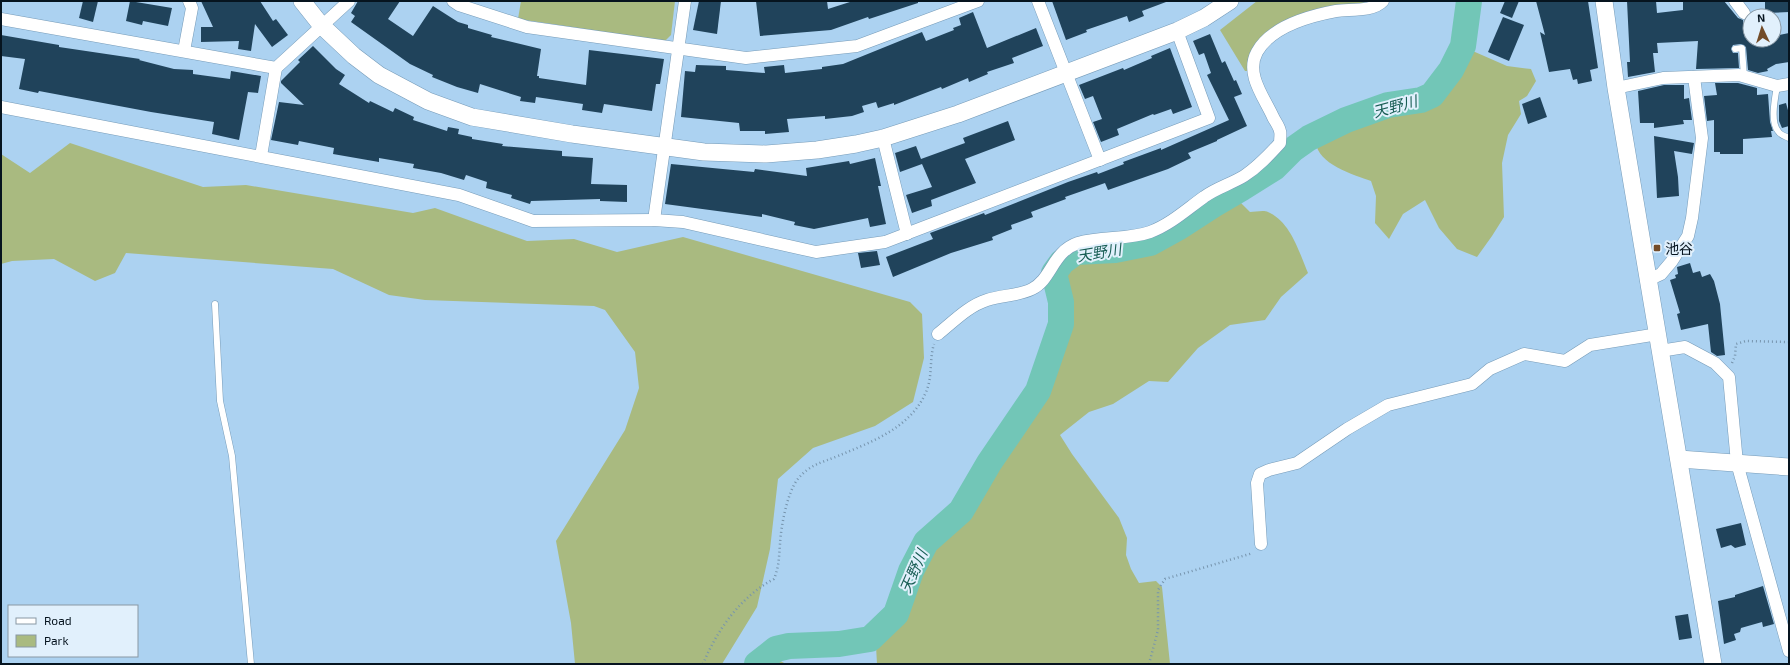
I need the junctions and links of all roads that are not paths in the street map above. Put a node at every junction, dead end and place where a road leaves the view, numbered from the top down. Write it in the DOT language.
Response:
graph roads {
  1 [pos="190,1"];
  2 [pos="302,1"];
  3 [pos="349,1"];
  4 [pos="453,1"];
  5 [pos="685,1"];
  6 [pos="978,1"];
  7 [pos="1038,1"];
  8 [pos="1230,1"];
  9 [pos="1383,1"];
  10 [pos="1604,1"];
  11 [pos="1735,1"];
  12 [pos="1742,10"];
  13 [pos="1,19"];
  14 [pos="321,25"];
  15 [pos="1177,31"];
  16 [pos="678,49"];
  17 [pos="1735,49"];
  18 [pos="184,51"];
  19 [pos="276,68"];
  20 [pos="1067,73"];
  21 [pos="1694,77"];
  22 [pos="1744,77"];
  23 [pos="1783,85"];
  24 [pos="1616,88"];
  25 [pos="1,107"];
  26 [pos="883,138"];
  27 [pos="1789,138"];
  28 [pos="665,146"];
  29 [pos="261,156"];
  30 [pos="1100,160"];
  31 [pos="654,220"];
  32 [pos="907,234"];
  33 [pos="1648,280"];
  34 [pos="215,304"];
  35 [pos="938,334"];
  36 [pos="1658,334"];
  37 [pos="1660,351"];
  38 [pos="1679,459"];
  39 [pos="1737,463"];
  40 [pos="1789,467"];
  41 [pos="1261,544"];
  42 [pos="1789,651"];
  43 [pos="251,664"];
  44 [pos="1713,664"];
  1 -- 18 [label="street"];
  2 -- 14 [label="street"];
  3 -- 14 [label="street"];
  4 -- 16 [label="street"];
  5 -- 16 [label="street"];
  6 -- 16 [label="street"];
  7 -- 20 [label="street"];
  8 -- 15 [label="street"];
  9 -- 35 [label="street"];
  10 -- 24 [label="street"];
  11 -- 12 [label="street"];
  13 -- 18 [label="street"];
  14 -- 19 [label="street"];
  14 -- 28 [label="street"];
  15 -- 20 [label="street"];
  15 -- 30 [label="street"];
  16 -- 28 [label="street"];
  17 -- 22 [label="lane"];
  18 -- 19 [label="street"];
  19 -- 29 [label="street"];
  20 -- 26 [label="street"];
  20 -- 30 [label="street"];
  21 -- 22 [label="street"];
  21 -- 24 [label="street"];
  21 -- 33 [label="street"];
  22 -- 23 [label="street"];
  23 -- 27 [label="lane"];
  24 -- 33 [label="street"];
  25 -- 29 [label="street"];
  26 -- 28 [label="street"];
  26 -- 32 [label="street"];
  28 -- 31 [label="street"];
  29 -- 31 [label="street"];
  30 -- 32 [label="street"];
  31 -- 32 [label="street"];
  33 -- 36 [label="street"];
  34 -- 43 [label="lane"];
  36 -- 37 [label="street"];
  36 -- 41 [label="street"];
  37 -- 38 [label="street"];
  37 -- 39 [label="street"];
  38 -- 39 [label="street"];
  38 -- 44 [label="street"];
  39 -- 40 [label="street"];
  39 -- 42 [label="street"];
}
